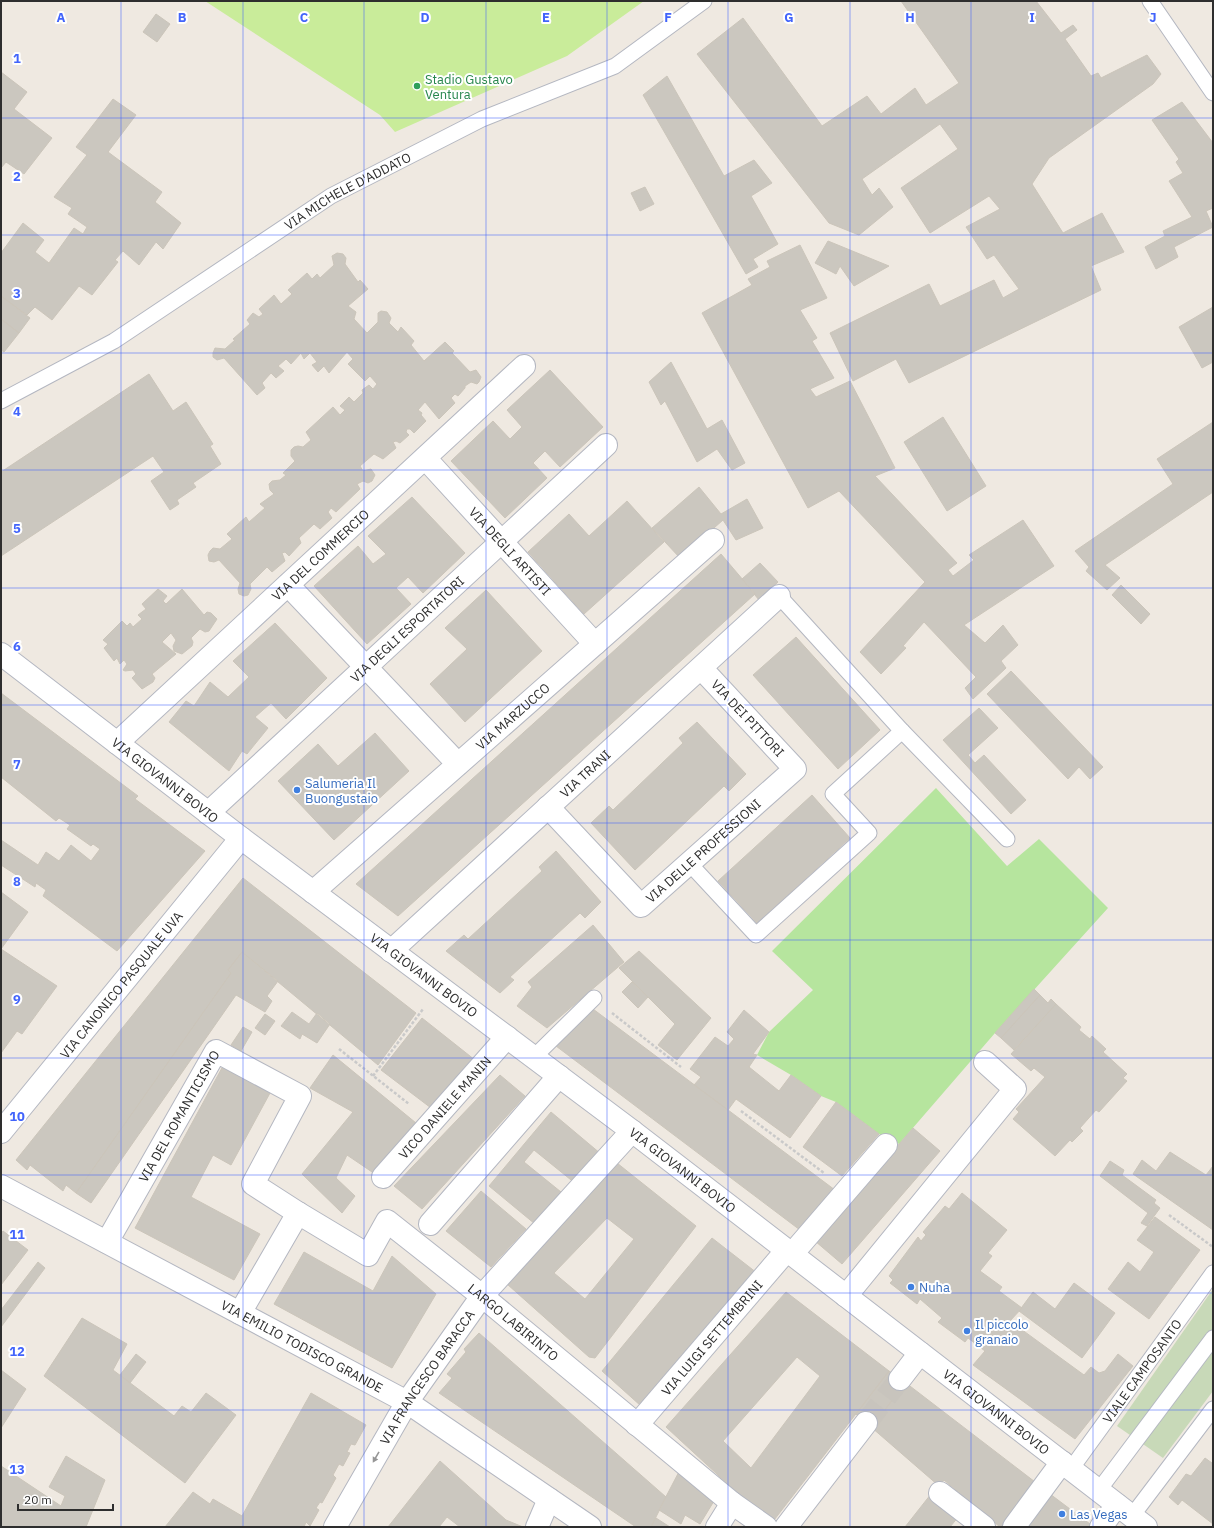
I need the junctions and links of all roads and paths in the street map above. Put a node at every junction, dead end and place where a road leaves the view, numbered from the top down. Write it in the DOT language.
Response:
graph roads {
  1 [pos="704,1"];
  2 [pos="1150,1"];
  3 [pos="1213,93"];
  4 [pos="524,366"];
  5 [pos="1,401"];
  6 [pos="606,445"];
  7 [pos="425,458"];
  8 [pos="713,540"];
  9 [pos="501,541"];
  10 [pos="288,585"];
  11 [pos="779,596"];
  12 [pos="595,644"];
  13 [pos="1,654"];
  14 [pos="366,667"];
  15 [pos="701,668"];
  16 [pos="902,731"];
  17 [pos="117,743"];
  18 [pos="458,764"];
  19 [pos="795,769"];
  20 [pos="548,807"];
  21 [pos="208,813"];
  22 [pos="240,838"];
  23 [pos="1007,839"];
  24 [pos="689,863"];
  25 [pos="313,892"];
  26 [pos="391,951"];
  27 [pos="440,987"];
  28 [pos="594,998"];
  29 [pos="507,1037"];
  30 [pos="339,1049"];
  31 [pos="534,1057"];
  32 [pos="985,1062"];
  33 [pos="681,1067"];
  34 [pos="373,1076"];
  35 [pos="558,1076"];
  36 [pos="300,1096"];
  37 [pos="741,1110"];
  38 [pos="432,1122"];
  39 [pos="632,1131"];
  40 [pos="1,1132"];
  41 [pos="886,1145"];
  42 [pos="383,1177"];
  43 [pos="1,1186"];
  44 [pos="847,1190"];
  45 [pos="298,1213"];
  46 [pos="1169,1215"];
  47 [pos="430,1224"];
  48 [pos="107,1242"];
  49 [pos="1213,1247"];
  50 [pos="789,1252"];
  51 [pos="1213,1273"];
  52 [pos="482,1296"];
  53 [pos="846,1296"];
  54 [pos="240,1313"];
  55 [pos="1213,1338"];
  56 [pos="920,1353"];
  57 [pos="900,1379"];
  58 [pos="407,1402"];
  59 [pos="1213,1409"];
  60 [pos="866,1423"];
  61 [pos="637,1425"];
  62 [pos="1067,1466"];
  63 [pos="1098,1490"];
  64 [pos="940,1493"];
  65 [pos="549,1499"];
  66 [pos="732,1503"];
  67 [pos="1132,1516"];
  68 [pos="335,1527"];
  69 [pos="537,1527"];
  70 [pos="590,1527"];
  71 [pos="717,1527"];
  72 [pos="766,1527"];
  73 [pos="786,1527"];
  74 [pos="984,1527"];
  75 [pos="1014,1527"];
  76 [pos="1101,1527"];
  1 -- 5 [label="lane, VIA MICHELE D'ADDATO"];
  2 -- 3 [label="lane"];
  4 -- 7 [label="street, VIA DEL COMMERCIO"];
  6 -- 9 [label="street, VIA DEGLI ESPORTATORI"];
  7 -- 9 [label="street, VIA DEGLI ARTISTI"];
  7 -- 10 [label="street, VIA DEL COMMERCIO"];
  8 -- 12 [label="street, VIA MARZUCCO"];
  9 -- 12 [label="street, VIA DEGLI ARTISTI"];
  9 -- 14 [label="street, VIA DEGLI ESPORTATORI"];
  10 -- 14 [label="street"];
  10 -- 17 [label="street, VIA DEL COMMERCIO"];
  11 -- 15 [label="street, VIA TRANI"];
  11 -- 16 [label="lane"];
  12 -- 18 [label="street, VIA MARZUCCO"];
  13 -- 17 [label="street, VIA GIOVANNI BOVIO"];
  14 -- 18 [label="street"];
  14 -- 21 [label="street, VIA DEGLI ESPORTATORI"];
  15 -- 19 [label="street, VIA DEI PITTORI"];
  15 -- 20 [label="street, VIA TRANI"];
  16 -- 23 [label="lane"];
  16 -- 24 [label="lane"];
  17 -- 21 [label="street, VIA GIOVANNI BOVIO"];
  18 -- 25 [label="street, VIA MARZUCCO"];
  19 -- 24 [label="street, VIA DELLE PROFESSIONI"];
  20 -- 24 [label="street, VIA DELLE PROFESSIONI"];
  20 -- 26 [label="street, VIA TRANI"];
  21 -- 22 [label="street, VIA GIOVANNI BOVIO"];
  22 -- 25 [label="street, VIA GIOVANNI BOVIO"];
  22 -- 40 [label="street, VIA CANONICO PASQUALE UVA"];
  25 -- 26 [label="street, VIA GIOVANNI BOVIO"];
  26 -- 27 [label="street, VIA GIOVANNI BOVIO"];
  27 -- 29 [label="street, VIA GIOVANNI BOVIO"];
  27 -- 34 [label="path"];
  28 -- 31 [label="lane"];
  28 -- 33 [label="path"];
  29 -- 31 [label="street, VIA GIOVANNI BOVIO"];
  29 -- 38 [label="street, VICO DANIELE MANIN"];
  30 -- 34 [label="path"];
  31 -- 35 [label="street, VIA GIOVANNI BOVIO"];
  32 -- 53 [label="street"];
  34 -- 38 [label="path"];
  35 -- 39 [label="street, VIA GIOVANNI BOVIO"];
  35 -- 47 [label="street"];
  36 -- 45 [label="street, LARGO LABIRINTO"];
  36 -- 48 [label="street, VIA DEL ROMANTICISMO"];
  37 -- 44 [label="path"];
  38 -- 42 [label="street, VICO DANIELE MANIN"];
  39 -- 50 [label="street, VIA GIOVANNI BOVIO"];
  39 -- 52 [label="street, VIA FRANCESCO BARACCA"];
  41 -- 44 [label="street, VIA LUIGI SETTEMBRINI"];
  43 -- 48 [label="street, VIA EMILIO TODISCO GRANDE"];
  44 -- 50 [label="street, VIA LUIGI SETTEMBRINI"];
  45 -- 52 [label="street, LARGO LABIRINTO"];
  45 -- 54 [label="street"];
  46 -- 49 [label="path"];
  48 -- 54 [label="street, VIA EMILIO TODISCO GRANDE"];
  50 -- 53 [label="street, VIA GIOVANNI BOVIO"];
  50 -- 61 [label="street, VIA LUIGI SETTEMBRINI"];
  51 -- 62 [label="lane, VIALE CAMPOSANTO"];
  52 -- 58 [label="street, VIA FRANCESCO BARACCA"];
  52 -- 61 [label="street, LARGO LABIRINTO"];
  53 -- 56 [label="street, VIA GIOVANNI BOVIO"];
  54 -- 58 [label="street, VIA EMILIO TODISCO GRANDE"];
  55 -- 63 [label="lane"];
  56 -- 57 [label="street"];
  56 -- 62 [label="street, VIA GIOVANNI BOVIO"];
  58 -- 65 [label="street, VIA EMILIO TODISCO GRANDE"];
  58 -- 68 [label="street, VIA FRANCESCO BARACCA, one-way"];
  59 -- 67 [label="lane"];
  60 -- 73 [label="street"];
  61 -- 66 [label="street, LARGO LABIRINTO"];
  62 -- 63 [label="street, VIA GIOVANNI BOVIO"];
  62 -- 75 [label="street"];
  63 -- 67 [label="street, VIA GIOVANNI BOVIO"];
  64 -- 74 [label="street"];
  65 -- 69 [label="street"];
  65 -- 70 [label="street, VIA EMILIO TODISCO GRANDE"];
  66 -- 71 [label="street"];
  66 -- 72 [label="street, LARGO LABIRINTO"];
  67 -- 76 [label="street"];
}
